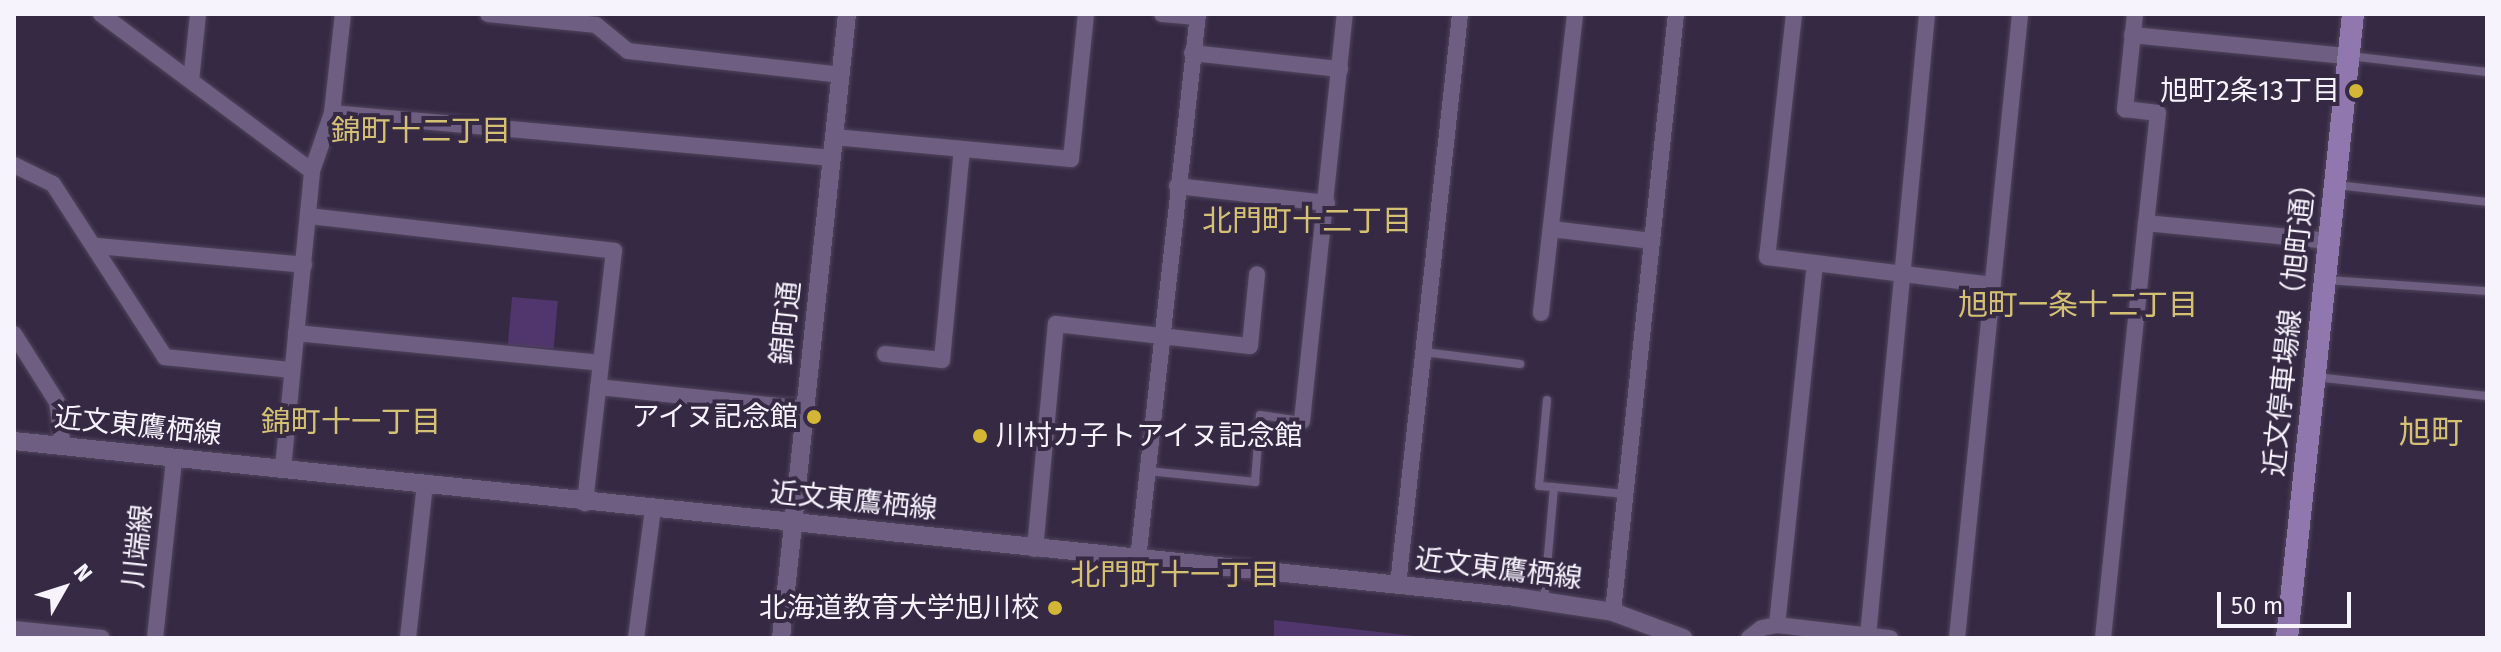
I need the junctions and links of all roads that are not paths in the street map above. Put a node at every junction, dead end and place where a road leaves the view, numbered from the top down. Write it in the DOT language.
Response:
graph roads {
  1 [pos="101,14"];
  2 [pos="198,14"];
  3 [pos="343,14"];
  4 [pos="488,14"];
  5 [pos="847,14"];
  6 [pos="1086,14"];
  7 [pos="1162,14"];
  8 [pos="1345,14"];
  9 [pos="1460,14"];
  10 [pos="1575,14"];
  11 [pos="1676,14"];
  12 [pos="1794,14"];
  13 [pos="1927,14"];
  14 [pos="2020,14"];
  15 [pos="2135,14"];
  16 [pos="2353,14"];
  17 [pos="1197,15"];
  18 [pos="2132,35"];
  19 [pos="1192,53"];
  20 [pos="2348,56"];
  21 [pos="1340,69"];
  22 [pos="2487,72"];
  23 [pos="841,75"];
  24 [pos="191,81"];
  25 [pos="332,113"];
  26 [pos="834,137"];
  27 [pos="962,149"];
  28 [pos="832,158"];
  29 [pos="14,165"];
  30 [pos="312,171"];
  31 [pos="2335,185"];
  32 [pos="1177,186"];
  33 [pos="2487,202"];
  34 [pos="1327,203"];
  35 [pos="309,216"];
  36 [pos="2146,223"];
  37 [pos="1551,229"];
  38 [pos="1652,241"];
  39 [pos="2329,241"];
  40 [pos="97,246"];
  41 [pos="1815,264"];
  42 [pos="304,265"];
  43 [pos="1257,274"];
  44 [pos="1903,274"];
  45 [pos="2325,280"];
  46 [pos="1992,285"];
  47 [pos="2487,291"];
  48 [pos="1541,313"];
  49 [pos="296,333"];
  50 [pos="14,334"];
  51 [pos="1164,336"];
  52 [pos="1424,352"];
  53 [pos="885,354"];
  54 [pos="601,363"];
  55 [pos="1520,364"];
  56 [pos="291,370"];
  57 [pos="2315,377"];
  58 [pos="598,387"];
  59 [pos="2487,396"];
  60 [pos="1547,400"];
  61 [pos="806,409"];
  62 [pos="1302,421"];
  63 [pos="14,441"];
  64 [pos="63,447"];
  65 [pos="174,459"];
  66 [pos="283,468"];
  67 [pos="1148,471"];
  68 [pos="425,485"];
  69 [pos="1554,487"];
  70 [pos="1627,494"];
  71 [pos="585,503"];
  72 [pos="653,509"];
  73 [pos="793,523"];
  74 [pos="1035,549"];
  75 [pos="1138,559"];
  76 [pos="1398,585"];
  77 [pos="1544,602"];
  78 [pos="1613,612"];
  79 [pos="1777,625"];
  80 [pos="23,632"];
  81 [pos="1868,636"];
  82 [pos="102,638"];
  83 [pos="155,638"];
  84 [pos="408,638"];
  85 [pos="636,638"];
  86 [pos="781,638"];
  87 [pos="1683,638"];
  88 [pos="1749,638"];
  89 [pos="1890,638"];
  90 [pos="1957,638"];
  91 [pos="2103,638"];
  92 [pos="2287,638"];
  1 -- 24 [label="street"];
  2 -- 24 [label="street"];
  3 -- 25 [label="street"];
  4 -- 23 [label="street"];
  5 -- 23 [label="street, 錦町通"];
  6 -- 27 [label="street"];
  7 -- 17 [label="street"];
  8 -- 21 [label="street"];
  9 -- 52 [label="street"];
  10 -- 37 [label="street"];
  11 -- 38 [label="street"];
  12 -- 41 [label="street"];
  13 -- 44 [label="street"];
  14 -- 46 [label="street"];
  15 -- 18 [label="street"];
  16 -- 20 [label="main road, 近文停車場線（旭町通）"];
  17 -- 19 [label="street"];
  18 -- 20 [label="street"];
  18 -- 36 [label="street"];
  19 -- 21 [label="street"];
  19 -- 32 [label="street"];
  20 -- 22 [label="lane"];
  20 -- 31 [label="main road, 近文停車場線（旭町通）"];
  21 -- 34 [label="street"];
  23 -- 26 [label="street, 錦町通"];
  24 -- 30 [label="street"];
  25 -- 28 [label="street"];
  25 -- 30 [label="street"];
  26 -- 27 [label="street"];
  26 -- 28 [label="street, 錦町通"];
  27 -- 53 [label="street"];
  28 -- 61 [label="street, 錦町通"];
  29 -- 40 [label="street"];
  30 -- 35 [label="street"];
  31 -- 33 [label="lane"];
  31 -- 39 [label="main road, 近文停車場線（旭町通）"];
  32 -- 34 [label="street"];
  32 -- 51 [label="street"];
  34 -- 62 [label="street"];
  35 -- 42 [label="street"];
  35 -- 54 [label="street"];
  36 -- 39 [label="street"];
  36 -- 91 [label="street"];
  37 -- 38 [label="street"];
  37 -- 48 [label="street"];
  38 -- 70 [label="street"];
  39 -- 45 [label="main road, 近文停車場線（旭町通）"];
  40 -- 42 [label="street"];
  40 -- 56 [label="street"];
  41 -- 44 [label="street"];
  41 -- 79 [label="street"];
  42 -- 49 [label="street"];
  43 -- 51 [label="street"];
  44 -- 46 [label="street"];
  44 -- 81 [label="street"];
  45 -- 47 [label="lane"];
  45 -- 57 [label="main road, 近文停車場線（旭町通）"];
  46 -- 90 [label="street"];
  49 -- 54 [label="street"];
  49 -- 56 [label="street"];
  50 -- 64 [label="street"];
  51 -- 67 [label="street"];
  51 -- 74 [label="street"];
  52 -- 55 [label="lane"];
  52 -- 76 [label="street"];
  54 -- 58 [label="street"];
  56 -- 66 [label="street"];
  57 -- 59 [label="lane"];
  57 -- 92 [label="main road, 近文停車場線（旭町通）"];
  58 -- 61 [label="street"];
  58 -- 71 [label="street"];
  60 -- 69 [label="lane"];
  61 -- 73 [label="street, 錦町通"];
  62 -- 67 [label="lane"];
  63 -- 64 [label="street, 近文東鷹栖線"];
  64 -- 65 [label="street, 近文東鷹栖線"];
  65 -- 66 [label="street, 近文東鷹栖線"];
  65 -- 83 [label="street, 川端線"];
  66 -- 68 [label="street, 近文東鷹栖線"];
  67 -- 75 [label="street"];
  68 -- 71 [label="street, 近文東鷹栖線"];
  68 -- 84 [label="street"];
  69 -- 70 [label="lane"];
  69 -- 77 [label="lane"];
  70 -- 78 [label="street"];
  71 -- 72 [label="street, 近文東鷹栖線"];
  72 -- 73 [label="street, 近文東鷹栖線"];
  72 -- 85 [label="street"];
  73 -- 74 [label="street, 近文東鷹栖線"];
  73 -- 86 [label="street, 錦町通"];
  74 -- 75 [label="street, 近文東鷹栖線"];
  75 -- 76 [label="street, 近文東鷹栖線"];
  76 -- 77 [label="street, 近文東鷹栖線"];
  77 -- 78 [label="street, 近文東鷹栖線"];
  78 -- 87 [label="street, 近文東鷹栖線"];
  79 -- 81 [label="street"];
  79 -- 88 [label="street"];
  80 -- 82 [label="street"];
  81 -- 89 [label="street"];
}
